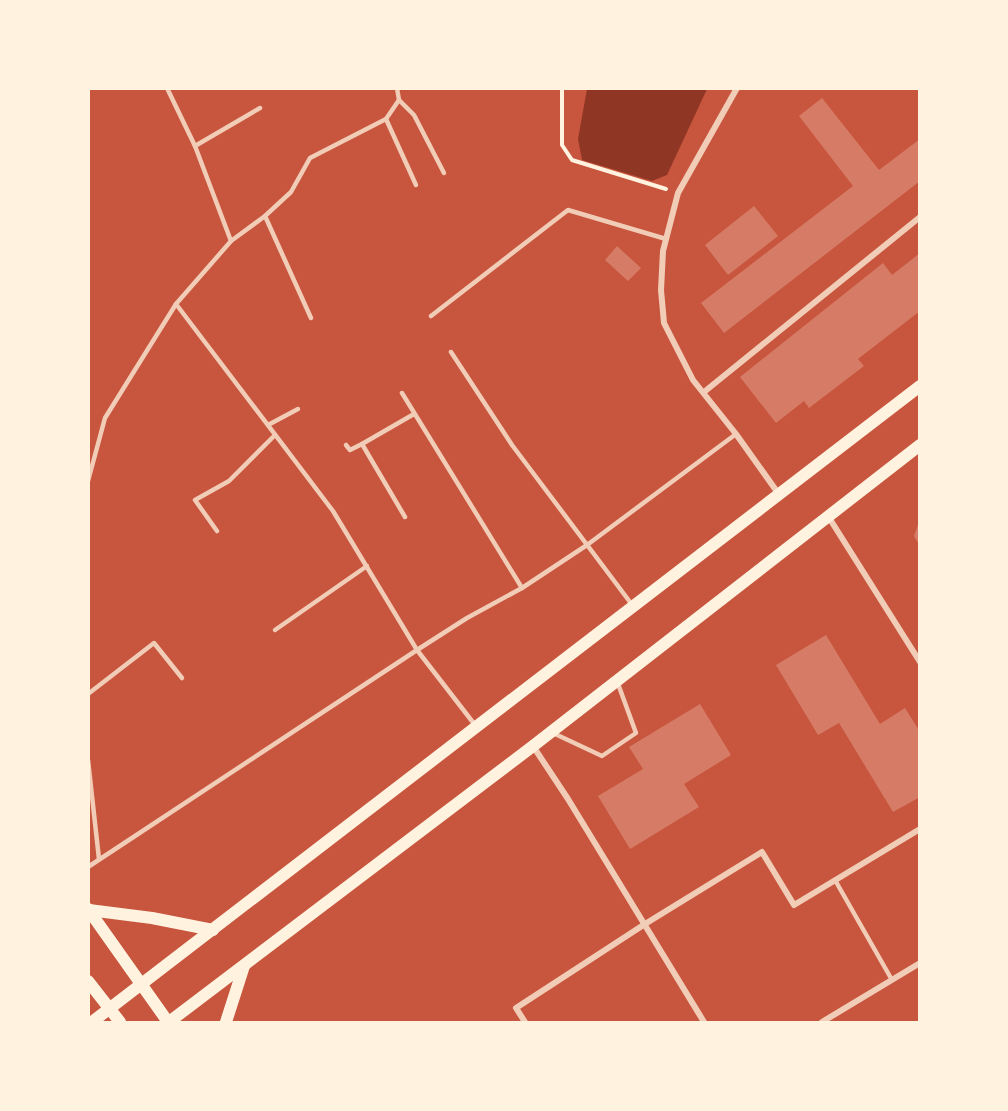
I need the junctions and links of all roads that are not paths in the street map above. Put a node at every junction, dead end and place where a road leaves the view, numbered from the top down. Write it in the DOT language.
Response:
graph roads {
  1 [pos="167,88"];
  2 [pos="397,88"];
  3 [pos="737,88"];
  4 [pos="399,100"];
  5 [pos="260,108"];
  6 [pos="386,119"];
  7 [pos="195,146"];
  8 [pos="444,173"];
  9 [pos="416,185"];
  10 [pos="265,216"];
  11 [pos="920,217"];
  12 [pos="666,238"];
  13 [pos="231,241"];
  14 [pos="176,304"];
  15 [pos="431,316"];
  16 [pos="311,318"];
  17 [pos="451,352"];
  18 [pos="920,386"];
  19 [pos="704,392"];
  20 [pos="402,393"];
  21 [pos="298,409"];
  22 [pos="414,414"];
  23 [pos="268,425"];
  24 [pos="736,434"];
  25 [pos="275,435"];
  26 [pos="362,444"];
  27 [pos="346,445"];
  28 [pos="920,445"];
  29 [pos="88,481"];
  30 [pos="778,493"];
  31 [pos="828,516"];
  32 [pos="405,517"];
  33 [pos="217,531"];
  34 [pos="587,545"];
  35 [pos="367,566"];
  36 [pos="522,588"];
  37 [pos="633,607"];
  38 [pos="275,630"];
  39 [pos="417,650"];
  40 [pos="920,662"];
  41 [pos="182,678"];
  42 [pos="617,680"];
  43 [pos="88,694"];
  44 [pos="477,728"];
  45 [pos="550,732"];
  46 [pos="533,746"];
  47 [pos="88,760"];
  48 [pos="920,829"];
  49 [pos="99,859"];
  50 [pos="88,867"];
  51 [pos="835,880"];
  52 [pos="89,909"];
  53 [pos="645,924"];
  54 [pos="213,930"];
  55 [pos="920,963"];
  56 [pos="244,966"];
  57 [pos="892,980"];
  58 [pos="88,981"];
  59 [pos="142,985"];
  60 [pos="110,1009"];
  61 [pos="92,1023"];
  62 [pos="120,1023"];
  63 [pos="169,1023"];
  64 [pos="226,1023"];
  65 [pos="525,1023"];
  66 [pos="704,1023"];
  67 [pos="822,1023"];
  1 -- 7 [label="lane"];
  2 -- 4 [label="lane"];
  3 -- 12 [label="street"];
  4 -- 6 [label="lane"];
  4 -- 8 [label="lane"];
  5 -- 7 [label="lane"];
  6 -- 9 [label="lane"];
  6 -- 10 [label="lane"];
  7 -- 13 [label="lane"];
  10 -- 13 [label="lane"];
  10 -- 16 [label="lane"];
  11 -- 19 [label="street"];
  12 -- 15 [label="lane"];
  12 -- 19 [label="street"];
  13 -- 14 [label="lane"];
  14 -- 23 [label="lane"];
  14 -- 29 [label="lane"];
  17 -- 34 [label="lane"];
  18 -- 30 [label="main road"];
  19 -- 24 [label="street"];
  20 -- 22 [label="lane"];
  21 -- 23 [label="lane"];
  22 -- 26 [label="lane"];
  22 -- 36 [label="lane"];
  23 -- 25 [label="lane"];
  24 -- 30 [label="street"];
  24 -- 34 [label="lane"];
  25 -- 33 [label="lane"];
  25 -- 35 [label="lane"];
  26 -- 27 [label="lane"];
  26 -- 32 [label="lane"];
  28 -- 31 [label="main road"];
  30 -- 37 [label="main road"];
  31 -- 40 [label="street"];
  31 -- 42 [label="main road"];
  34 -- 36 [label="lane"];
  34 -- 37 [label="lane"];
  35 -- 38 [label="lane"];
  35 -- 39 [label="lane"];
  36 -- 39 [label="lane"];
  37 -- 44 [label="main road"];
  39 -- 44 [label="lane"];
  39 -- 49 [label="lane"];
  41 -- 43 [label="lane"];
  42 -- 45 [label="main road"];
  42 -- 45 [label="lane"];
  44 -- 54 [label="main road"];
  45 -- 46 [label="main road"];
  46 -- 53 [label="street"];
  46 -- 56 [label="main road"];
  47 -- 49 [label="lane"];
  48 -- 51 [label="street"];
  49 -- 50 [label="lane"];
  51 -- 53 [label="street"];
  51 -- 57 [label="lane"];
  52 -- 54 [label="main road"];
  52 -- 59 [label="main road"];
  53 -- 65 [label="street"];
  53 -- 66 [label="street"];
  54 -- 59 [label="main road"];
  55 -- 57 [label="street"];
  56 -- 63 [label="main road"];
  56 -- 64 [label="main road"];
  57 -- 67 [label="street"];
  58 -- 60 [label="main road"];
  59 -- 60 [label="main road"];
  59 -- 63 [label="main road"];
  60 -- 61 [label="main road"];
  60 -- 62 [label="main road"];
}
